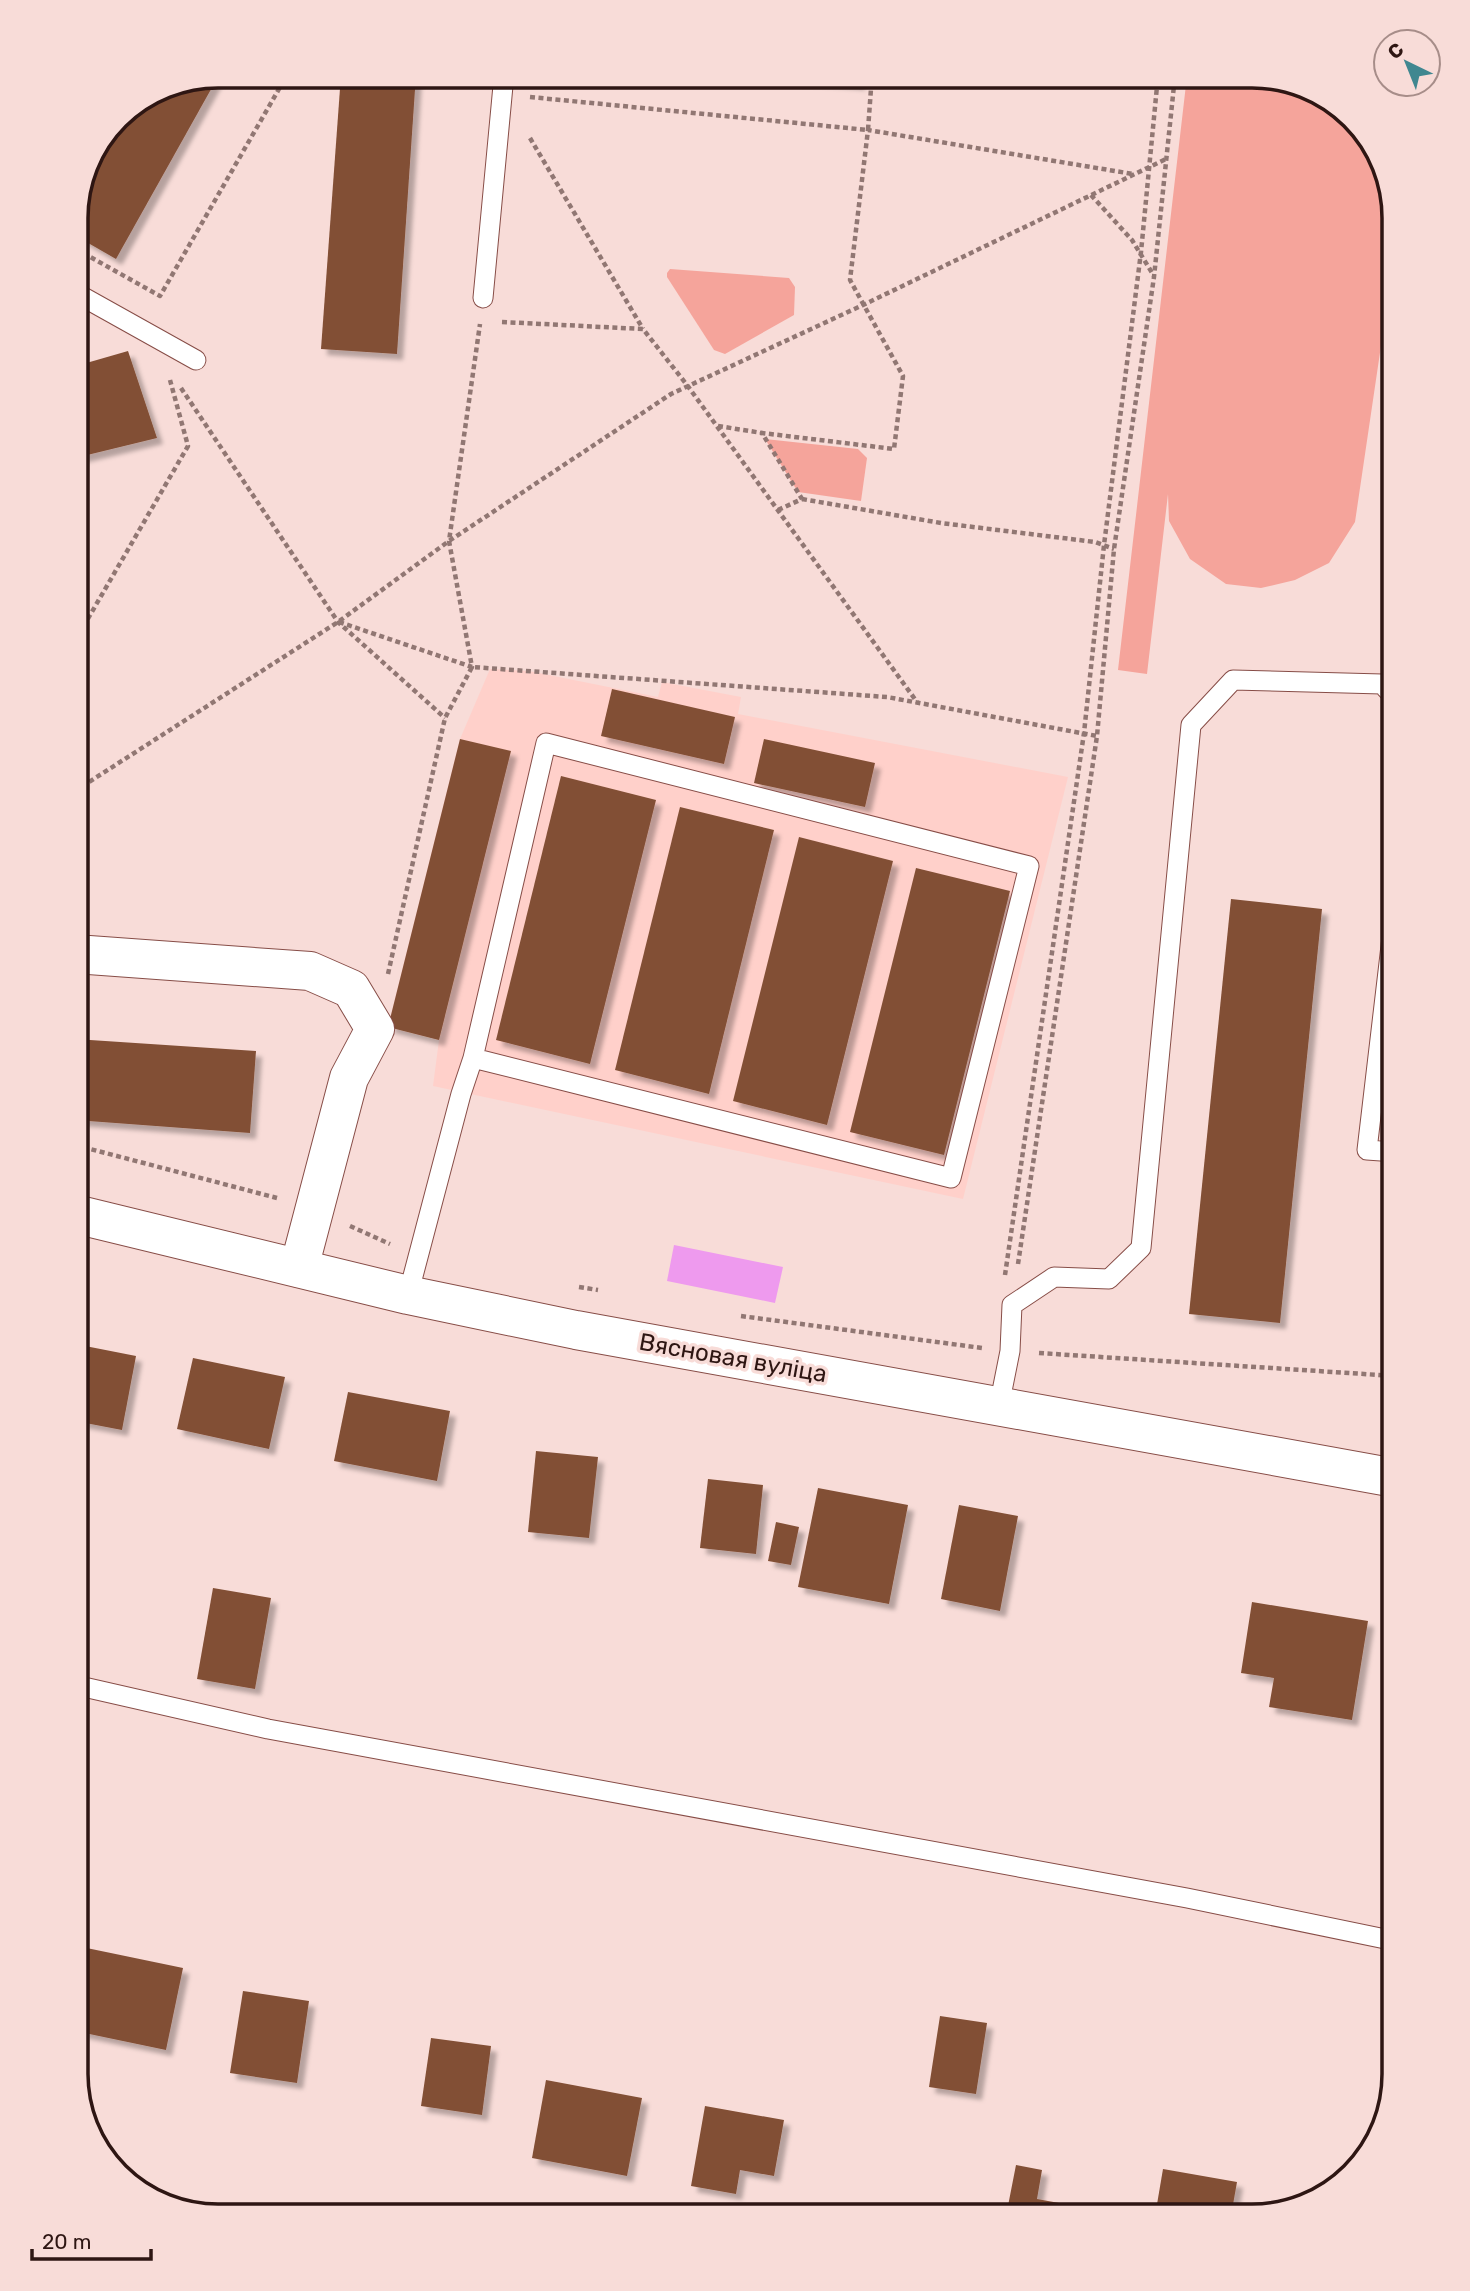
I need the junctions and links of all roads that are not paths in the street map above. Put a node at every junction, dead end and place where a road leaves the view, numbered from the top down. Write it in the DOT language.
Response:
graph roads {
  1 [pos="503,88"];
  2 [pos="484,298"];
  3 [pos="88,300"];
  4 [pos="196,360"];
  5 [pos="1382,684"];
  6 [pos="88,955"];
  7 [pos="1382,1022"];
  8 [pos="473,1058"];
  9 [pos="1382,1151"];
  10 [pos="88,1217"];
  11 [pos="299,1268"];
  12 [pos="408,1295"];
  13 [pos="999,1406"];
  14 [pos="1382,1476"];
  15 [pos="88,1688"];
  16 [pos="1382,1938"];
  1 -- 2 [label="lane"];
  3 -- 4 [label="lane"];
  5 -- 13 [label="lane"];
  6 -- 11 [label="street"];
  7 -- 9 [label="lane"];
  8 -- 8 [label="lane"];
  8 -- 12 [label="lane"];
  10 -- 11 [label="street, Вясновая вуліца"];
  11 -- 12 [label="street, Вясновая вуліца"];
  12 -- 13 [label="street, Вясновая вуліца"];
  13 -- 14 [label="street, Вясновая вуліца"];
  15 -- 16 [label="lane"];
}
